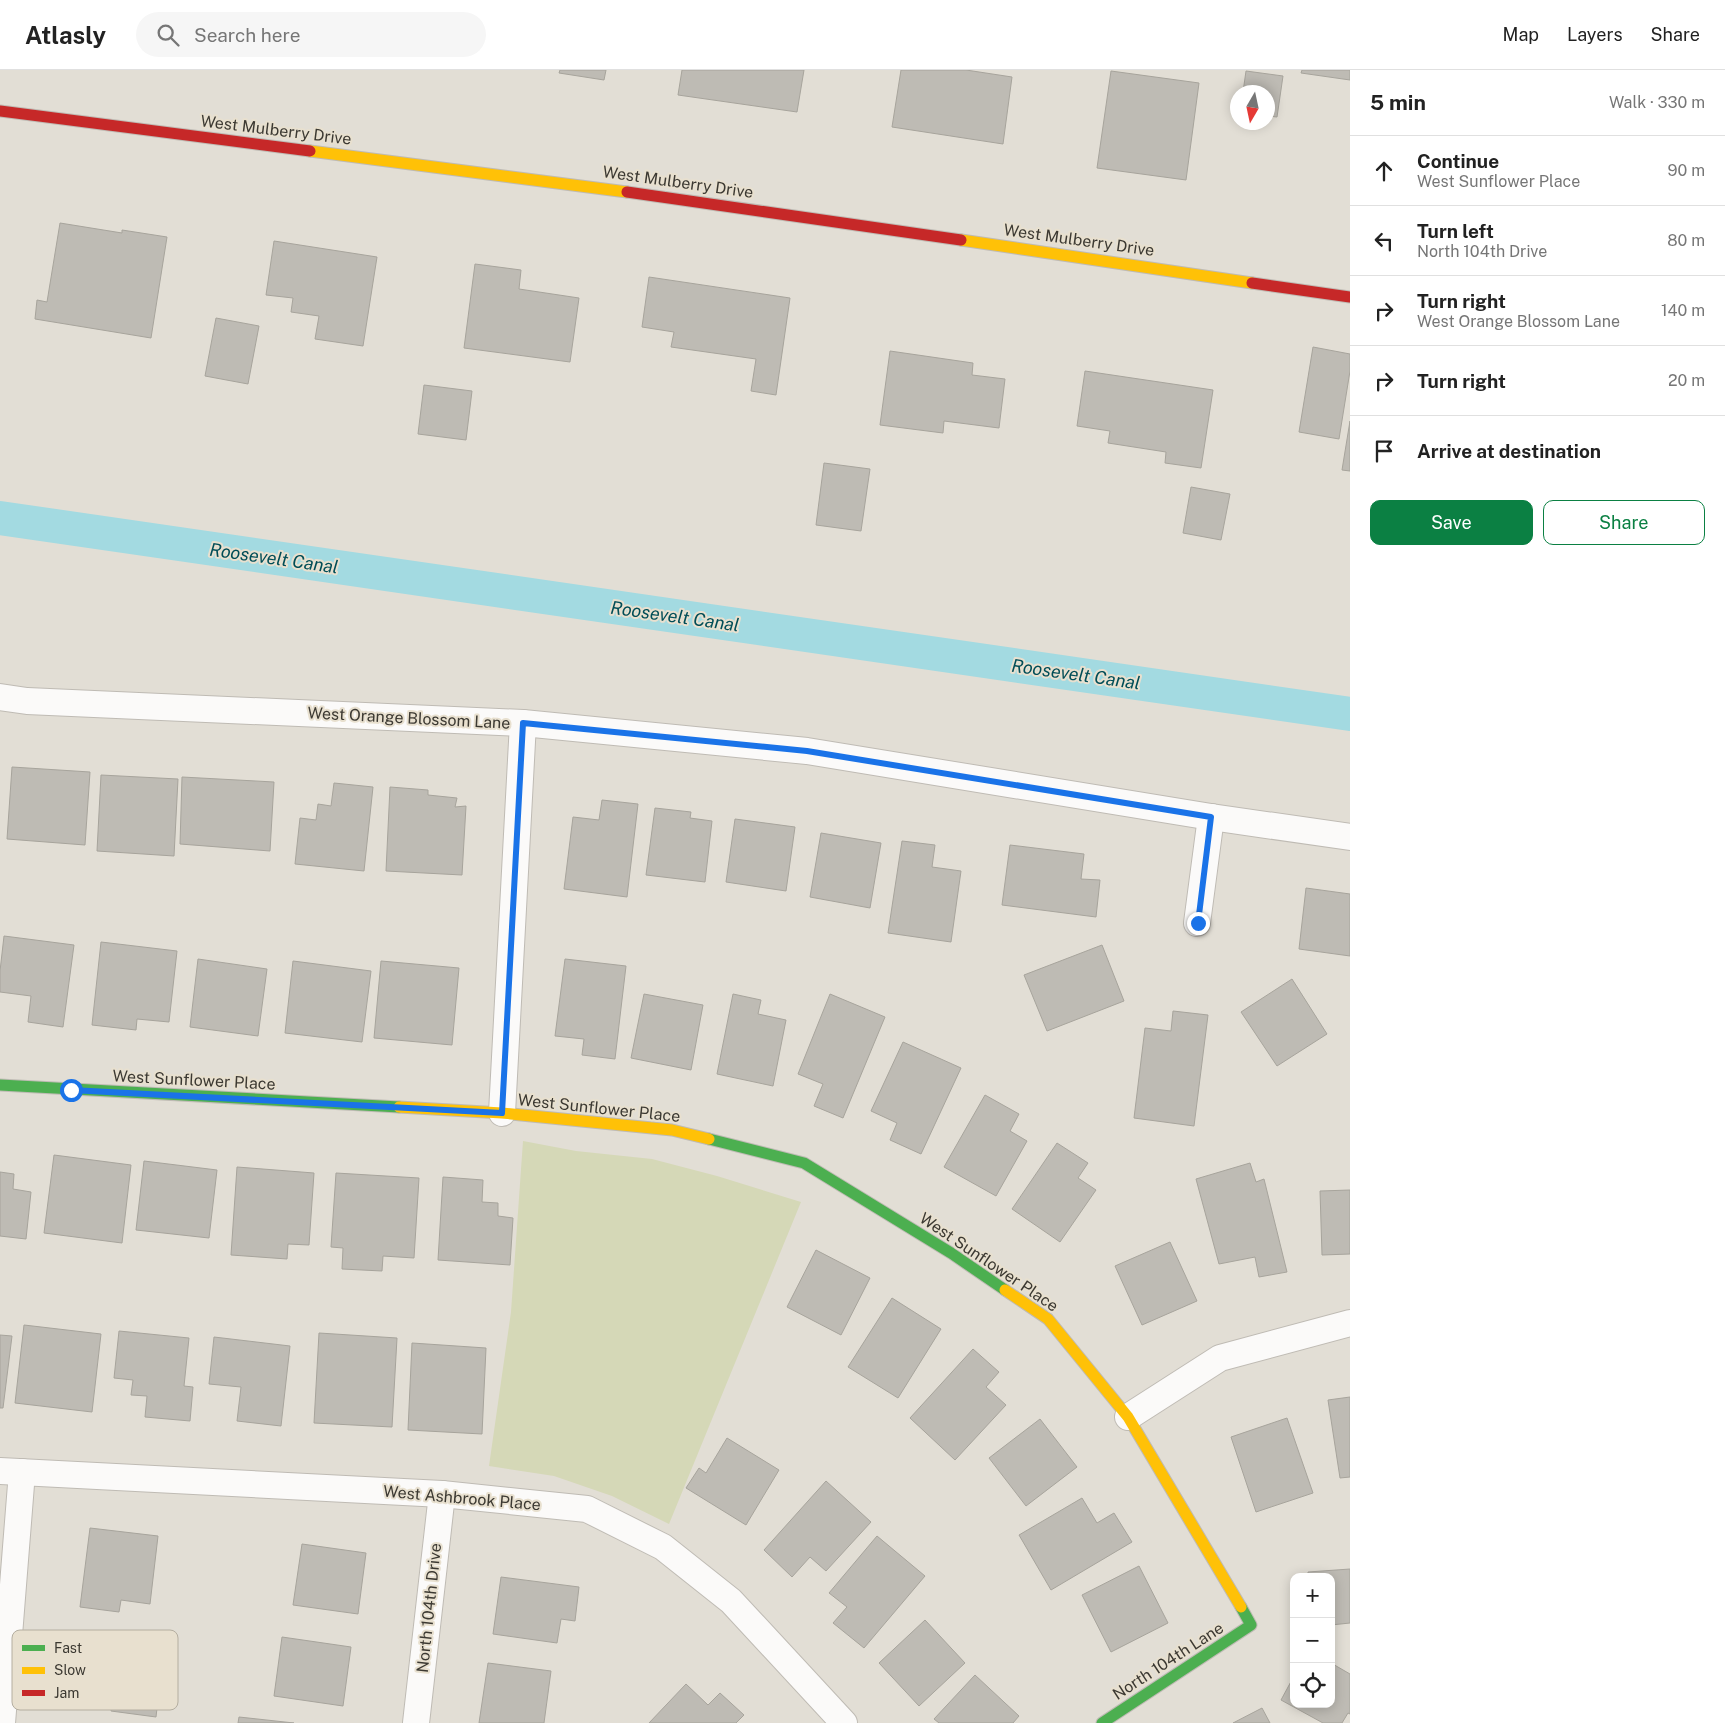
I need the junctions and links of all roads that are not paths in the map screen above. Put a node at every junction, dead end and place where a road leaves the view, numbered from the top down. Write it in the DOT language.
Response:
graph roads {
  1 [pos="0,112"];
  2 [pos="1350,297"];
  3 [pos="0,697"];
  4 [pos="523,723"];
  5 [pos="1211,817"];
  6 [pos="1350,837"];
  7 [pos="1198,923"];
  8 [pos="0,1085"];
  9 [pos="502,1113"];
  10 [pos="1350,1323"];
  11 [pos="1128,1417"];
  12 [pos="11,1472"];
  13 [pos="442,1494"];
  14 [pos="1251,1625"];
  15 [pos="2,1723"];
  16 [pos="416,1723"];
  17 [pos="844,1723"];
  18 [pos="1102,1723"];
  1 -- 2 [label="street, West Mulberry Drive"];
  3 -- 4 [label="street, West Orange Blossom Lane"];
  4 -- 5 [label="street, West Orange Blossom Lane"];
  4 -- 9 [label="street"];
  5 -- 6 [label="street, West Orange Blossom Lane"];
  5 -- 7 [label="street"];
  8 -- 9 [label="street, West Sunflower Place"];
  9 -- 11 [label="street, West Sunflower Place"];
  10 -- 11 [label="street"];
  11 -- 14 [label="street, West Sunflower Place"];
  12 -- 13 [label="street, West Ashbrook Place"];
  12 -- 15 [label="street"];
  13 -- 16 [label="street, North 104th Drive"];
  13 -- 17 [label="street, West Ashbrook Place"];
  14 -- 18 [label="street, North 104th Lane"];
}
